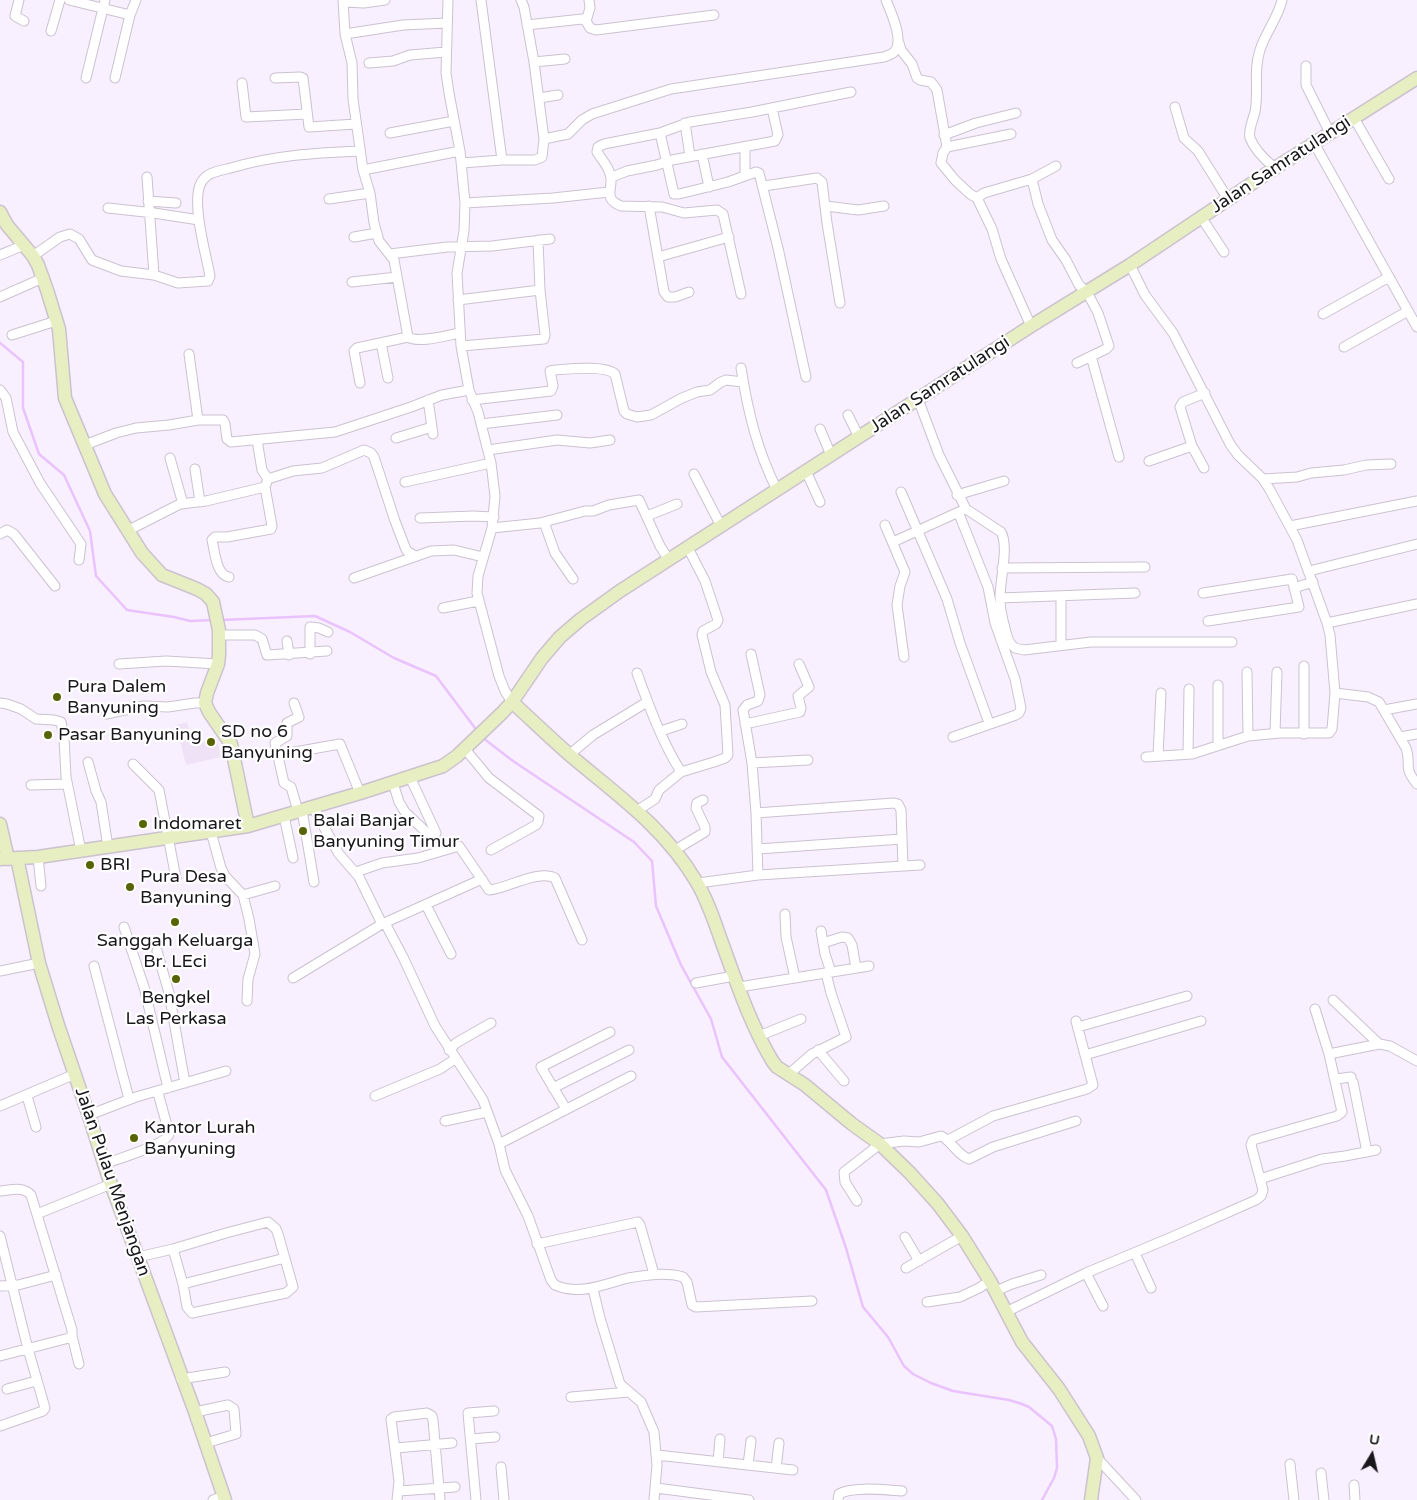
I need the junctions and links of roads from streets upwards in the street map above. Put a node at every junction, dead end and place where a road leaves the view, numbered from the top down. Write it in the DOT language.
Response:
graph roads {
  1 [pos="19,0"];
  2 [pos="60,0"];
  3 [pos="69,0"];
  4 [pos="136,0"];
  5 [pos="385,0"];
  6 [pos="448,0"];
  7 [pos="481,0"];
  8 [pos="521,0"];
  9 [pos="589,0"];
  10 [pos="886,0"];
  11 [pos="1282,0"];
  12 [pos="343,1"];
  13 [pos="104,4"];
  14 [pos="714,15"];
  15 [pos="130,16"];
  16 [pos="24,20"];
  17 [pos="586,21"];
  18 [pos="447,23"];
  19 [pos="527,25"];
  20 [pos="51,31"];
  21 [pos="345,34"];
  22 [pos="899,43"];
  23 [pos="446,52"];
  24 [pos="565,59"];
  25 [pos="534,62"];
  26 [pos="368,63"];
  27 [pos="1306,66"];
  28 [pos="86,78"];
  29 [pos="116,78"];
  30 [pos="275,78"];
  31 [pos="1417,78"];
  32 [pos="242,83"];
  33 [pos="851,92"];
  34 [pos="558,95"];
  35 [pos="539,98"];
  36 [pos="1175,107"];
  37 [pos="772,108"];
  38 [pos="1016,113"];
  39 [pos="308,114"];
  40 [pos="1354,118"];
  41 [pos="454,121"];
  42 [pos="685,123"];
  43 [pos="356,124"];
  44 [pos="390,133"];
  45 [pos="660,133"];
  46 [pos="1330,133"];
  47 [pos="1011,134"];
  48 [pos="944,135"];
  49 [pos="544,139"];
  50 [pos="1314,143"];
  51 [pos="745,147"];
  52 [pos="947,147"];
  53 [pos="460,150"];
  54 [pos="360,151"];
  55 [pos="702,154"];
  56 [pos="690,156"];
  57 [pos="502,160"];
  58 [pos="667,161"];
  59 [pos="462,163"];
  60 [pos="1056,166"];
  61 [pos="1275,168"];
  62 [pos="363,170"];
  63 [pos="745,175"];
  64 [pos="147,177"];
  65 [pos="612,177"];
  66 [pos="1389,179"];
  67 [pos="1032,180"];
  68 [pos="764,186"];
  69 [pos="710,187"];
  70 [pos="609,192"];
  71 [pos="370,193"];
  72 [pos="674,194"];
  73 [pos="977,198"];
  74 [pos="1228,199"];
  75 [pos="329,200"];
  76 [pos="148,201"];
  77 [pos="176,203"];
  78 [pos="466,203"];
  79 [pos="649,206"];
  80 [pos="826,206"];
  81 [pos="884,206"];
  82 [pos="108,208"];
  83 [pos="668,208"];
  84 [pos="0,212"];
  85 [pos="149,212"];
  86 [pos="1201,217"];
  87 [pos="199,220"];
  88 [pos="377,234"];
  89 [pos="354,237"];
  90 [pos="728,238"];
  91 [pos="550,239"];
  92 [pos="538,240"];
  93 [pos="24,245"];
  94 [pos="461,247"];
  95 [pos="1224,252"];
  96 [pos="390,254"];
  97 [pos="0,255"];
  98 [pos="33,256"];
  99 [pos="658,257"];
  100 [pos="1130,265"];
  101 [pos="154,275"];
  102 [pos="397,277"];
  103 [pos="1389,277"];
  104 [pos="43,278"];
  105 [pos="352,282"];
  106 [pos="540,290"];
  107 [pos="689,292"];
  108 [pos="1087,292"];
  109 [pos="741,294"];
  110 [pos="0,297"];
  111 [pos="458,300"];
  112 [pos="840,303"];
  113 [pos="1408,311"];
  114 [pos="1323,314"];
  115 [pos="56,321"];
  116 [pos="1416,323"];
  117 [pos="1031,326"];
  118 [pos="460,333"];
  119 [pos="12,335"];
  120 [pos="408,337"];
  121 [pos="381,343"];
  122 [pos="461,346"];
  123 [pos="1344,347"];
  124 [pos="189,354"];
  125 [pos="1091,356"];
  126 [pos="1076,363"];
  127 [pos="741,368"];
  128 [pos="806,376"];
  129 [pos="388,378"];
  130 [pos="743,382"];
  131 [pos="360,383"];
  132 [pos="0,390"];
  133 [pos="469,390"];
  134 [pos="1205,393"];
  135 [pos="918,399"];
  136 [pos="428,400"];
  137 [pos="472,400"];
  138 [pos="557,415"];
  139 [pos="848,415"];
  140 [pos="198,420"];
  141 [pos="481,424"];
  142 [pos="820,428"];
  143 [pos="859,437"];
  144 [pos="396,438"];
  145 [pos="257,440"];
  146 [pos="610,440"];
  147 [pos="85,445"];
  148 [pos="1192,446"];
  149 [pos="488,450"];
  150 [pos="831,455"];
  151 [pos="1119,457"];
  152 [pos="170,458"];
  153 [pos="1148,462"];
  154 [pos="491,463"];
  155 [pos="1391,464"];
  156 [pos="1204,468"];
  157 [pos="195,469"];
  158 [pos="806,471"];
  159 [pos="694,474"];
  160 [pos="1263,479"];
  161 [pos="1004,481"];
  162 [pos="405,482"];
  163 [pos="266,483"];
  164 [pos="778,490"];
  165 [pos="901,492"];
  166 [pos="957,495"];
  167 [pos="1417,501"];
  168 [pos="200,502"];
  169 [pos="820,502"];
  170 [pos="183,504"];
  171 [pos="677,504"];
  172 [pos="962,511"];
  173 [pos="647,516"];
  174 [pos="420,518"];
  175 [pos="494,518"];
  176 [pos="544,522"];
  177 [pos="885,525"];
  178 [pos="721,526"];
  179 [pos="1290,526"];
  180 [pos="492,528"];
  181 [pos="127,531"];
  182 [pos="918,531"];
  183 [pos="0,534"];
  184 [pos="893,542"];
  185 [pos="1417,544"];
  186 [pos="688,548"];
  187 [pos="415,556"];
  188 [pos="483,557"];
  189 [pos="79,560"];
  190 [pos="668,560"];
  191 [pos="1145,567"];
  192 [pos="1002,568"];
  193 [pos="1309,570"];
  194 [pos="229,578"];
  195 [pos="354,578"];
  196 [pos="573,579"];
  197 [pos="1313,582"];
  198 [pos="55,586"];
  199 [pos="1294,588"];
  200 [pos="1136,593"];
  201 [pos="1203,593"];
  202 [pos="1061,596"];
  203 [pos="1000,598"];
  204 [pos="478,601"];
  205 [pos="1417,604"];
  206 [pos="443,608"];
  207 [pos="1208,621"];
  208 [pos="1327,623"];
  209 [pos="219,632"];
  210 [pos="328,632"];
  211 [pos="287,641"];
  212 [pos="1232,642"];
  213 [pos="1061,644"];
  214 [pos="328,651"];
  215 [pos="288,654"];
  216 [pos="310,654"];
  217 [pos="751,654"];
  218 [pos="904,657"];
  219 [pos="119,664"];
  220 [pos="218,664"];
  221 [pos="800,664"];
  222 [pos="1304,666"];
  223 [pos="1247,672"];
  224 [pos="1277,672"];
  225 [pos="637,673"];
  226 [pos="1218,685"];
  227 [pos="1189,689"];
  228 [pos="1161,693"];
  229 [pos="1335,693"];
  230 [pos="512,702"];
  231 [pos="647,702"];
  232 [pos="0,703"];
  233 [pos="205,703"];
  234 [pos="294,703"];
  235 [pos="1417,704"];
  236 [pos="1384,710"];
  237 [pos="106,714"];
  238 [pos="989,723"];
  239 [pos="682,724"];
  240 [pos="745,724"];
  241 [pos="661,731"];
  242 [pos="1274,733"];
  243 [pos="1304,734"];
  244 [pos="1417,734"];
  245 [pos="1248,736"];
  246 [pos="953,737"];
  247 [pos="1400,737"];
  248 [pos="1218,745"];
  249 [pos="464,750"];
  250 [pos="569,754"];
  251 [pos="1188,754"];
  252 [pos="278,755"];
  253 [pos="1158,756"];
  254 [pos="1146,757"];
  255 [pos="808,760"];
  256 [pos="88,762"];
  257 [pos="752,762"];
  258 [pos="133,764"];
  259 [pos="681,772"];
  260 [pos="410,777"];
  261 [pos="392,783"];
  262 [pos="67,784"];
  263 [pos="1417,784"];
  264 [pos="31,785"];
  265 [pos="360,793"];
  266 [pos="703,800"];
  267 [pos="305,809"];
  268 [pos="638,810"];
  269 [pos="756,813"];
  270 [pos="284,816"];
  271 [pos="0,824"];
  272 [pos="248,826"];
  273 [pos="211,832"];
  274 [pos="436,833"];
  275 [pos="170,838"];
  276 [pos="902,839"];
  277 [pos="108,847"];
  278 [pos="444,849"];
  279 [pos="758,849"];
  280 [pos="492,850"];
  281 [pos="675,850"];
  282 [pos="81,851"];
  283 [pos="38,857"];
  284 [pos="293,858"];
  285 [pos="8,859"];
  286 [pos="920,865"];
  287 [pos="903,866"];
  288 [pos="356,872"];
  289 [pos="758,875"];
  290 [pos="176,878"];
  291 [pos="482,879"];
  292 [pos="314,882"];
  293 [pos="698,883"];
  294 [pos="41,886"];
  295 [pos="275,886"];
  296 [pos="243,895"];
  297 [pos="426,905"];
  298 [pos="785,914"];
  299 [pos="384,924"];
  300 [pos="124,927"];
  301 [pos="821,931"];
  302 [pos="582,940"];
  303 [pos="823,943"];
  304 [pos="157,950"];
  305 [pos="451,954"];
  306 [pos="39,962"];
  307 [pos="94,966"];
  308 [pos="869,966"];
  309 [pos="856,968"];
  310 [pos="0,971"];
  311 [pos="828,972"];
  312 [pos="293,978"];
  313 [pos="795,978"];
  314 [pos="736,981"];
  315 [pos="696,983"];
  316 [pos="1187,996"];
  317 [pos="1333,1000"];
  318 [pos="246,1002"];
  319 [pos="1315,1009"];
  320 [pos="801,1020"];
  321 [pos="1201,1021"];
  322 [pos="491,1023"];
  323 [pos="610,1032"];
  324 [pos="759,1036"];
  325 [pos="1379,1044"];
  326 [pos="449,1050"];
  327 [pos="629,1050"];
  328 [pos="818,1050"];
  329 [pos="1329,1054"];
  330 [pos="1085,1055"];
  331 [pos="456,1059"];
  332 [pos="1417,1061"];
  333 [pos="226,1071"];
  334 [pos="75,1074"];
  335 [pos="789,1074"];
  336 [pos="631,1076"];
  337 [pos="1336,1079"];
  338 [pos="844,1081"];
  339 [pos="185,1083"];
  340 [pos="168,1088"];
  341 [pos="553,1088"];
  342 [pos="158,1092"];
  343 [pos="27,1096"];
  344 [pos="375,1096"];
  345 [pos="129,1099"];
  346 [pos="0,1106"];
  347 [pos="566,1110"];
  348 [pos="487,1112"];
  349 [pos="89,1115"];
  350 [pos="1076,1120"];
  351 [pos="445,1121"];
  352 [pos="36,1127"];
  353 [pos="948,1140"];
  354 [pos="499,1144"];
  355 [pos="880,1144"];
  356 [pos="105,1164"];
  357 [pos="1260,1179"];
  358 [pos="111,1184"];
  359 [pos="0,1191"];
  360 [pos="857,1201"];
  361 [pos="37,1214"];
  362 [pos="0,1236"];
  363 [pos="962,1236"];
  364 [pos="905,1237"];
  365 [pos="537,1244"];
  366 [pos="173,1249"];
  367 [pos="1135,1253"];
  368 [pos="138,1257"];
  369 [pos="285,1258"];
  370 [pos="918,1260"];
  371 [pos="906,1268"];
  372 [pos="1086,1273"];
  373 [pos="654,1274"];
  374 [pos="56,1275"];
  375 [pos="1041,1275"];
  376 [pos="183,1284"];
  377 [pos="0,1286"];
  378 [pos="12,1286"];
  379 [pos="993,1286"];
  380 [pos="594,1288"];
  381 [pos="1151,1288"];
  382 [pos="812,1301"];
  383 [pos="926,1302"];
  384 [pos="1103,1306"];
  385 [pos="1008,1312"];
  386 [pos="72,1336"];
  387 [pos="28,1349"];
  388 [pos="0,1356"];
  389 [pos="79,1364"];
  390 [pos="225,1372"];
  391 [pos="182,1379"];
  392 [pos="36,1381"];
  393 [pos="7,1389"];
  394 [pos="629,1392"];
  395 [pos="571,1397"];
  396 [pos="494,1411"];
  397 [pos="195,1412"];
  398 [pos="0,1426"];
  399 [pos="495,1437"];
  400 [pos="471,1439"];
  401 [pos="720,1439"];
  402 [pos="751,1441"];
  403 [pos="206,1443"];
  404 [pos="452,1443"];
  405 [pos="779,1443"];
  406 [pos="436,1444"];
  407 [pos="396,1448"];
  408 [pos="657,1455"];
  409 [pos="1097,1458"];
  410 [pos="718,1462"];
  411 [pos="1290,1464"];
  412 [pos="748,1465"];
  413 [pos="501,1467"];
  414 [pos="776,1468"];
  415 [pos="793,1470"];
  416 [pos="1321,1473"];
  417 [pos="1354,1485"];
  418 [pos="455,1487"];
  419 [pos="439,1488"];
  420 [pos="656,1488"];
  421 [pos="674,1490"];
  422 [pos="902,1491"];
  423 [pos="398,1496"];
  424 [pos="221,1499"];
  425 [pos="440,1500"];
  426 [pos="476,1500"];
  427 [pos="504,1500"];
  428 [pos="654,1500"];
  429 [pos="673,1500"];
  430 [pos="745,1500"];
  431 [pos="838,1500"];
  432 [pos="1091,1500"];
  433 [pos="1136,1500"];
  434 [pos="1294,1500"];
  435 [pos="1324,1500"];
  436 [pos="1355,1500"];
  1 -- 16 [label="street"];
  2 -- 20 [label="street"];
  3 -- 13 [label="street"];
  4 -- 15 [label="street"];
  5 -- 12 [label="street"];
  6 -- 18 [label="street"];
  7 -- 57 [label="street"];
  8 -- 19 [label="street"];
  9 -- 17 [label="street"];
  10 -- 22 [label="street"];
  11 -- 61 [label="street"];
  12 -- 21 [label="street"];
  13 -- 15 [label="street"];
  13 -- 28 [label="street"];
  14 -- 17 [label="street"];
  15 -- 29 [label="street"];
  17 -- 19 [label="street"];
  18 -- 21 [label="street"];
  18 -- 23 [label="street"];
  19 -- 25 [label="street"];
  21 -- 43 [label="street"];
  22 -- 48 [label="street"];
  22 -- 49 [label="street"];
  23 -- 26 [label="street"];
  23 -- 41 [label="street"];
  24 -- 25 [label="street"];
  25 -- 35 [label="street"];
  27 -- 46 [label="street"];
  30 -- 39 [label="street"];
  31 -- 40 [label="street, Jalan Samratulangi"];
  32 -- 39 [label="street"];
  33 -- 37 [label="street"];
  34 -- 35 [label="street"];
  35 -- 49 [label="street"];
  36 -- 74 [label="street"];
  37 -- 42 [label="street"];
  37 -- 51 [label="street"];
  38 -- 48 [label="street"];
  39 -- 43 [label="street"];
  40 -- 46 [label="street, Jalan Samratulangi"];
  40 -- 66 [label="street"];
  41 -- 44 [label="street"];
  41 -- 53 [label="street"];
  42 -- 45 [label="street"];
  42 -- 56 [label="street"];
  43 -- 54 [label="street"];
  45 -- 58 [label="street"];
  45 -- 65 [label="street"];
  46 -- 50 [label="street, Jalan Samratulangi"];
  47 -- 52 [label="street"];
  48 -- 52 [label="street"];
  49 -- 57 [label="street"];
  50 -- 61 [label="street, Jalan Samratulangi"];
  50 -- 103 [label="street"];
  51 -- 55 [label="street"];
  51 -- 63 [label="street"];
  52 -- 73 [label="street"];
  53 -- 59 [label="street"];
  53 -- 62 [label="street"];
  54 -- 62 [label="street"];
  54 -- 87 [label="street"];
  55 -- 56 [label="street"];
  55 -- 69 [label="street"];
  56 -- 58 [label="street"];
  57 -- 59 [label="street"];
  58 -- 65 [label="street"];
  58 -- 72 [label="street"];
  59 -- 78 [label="street"];
  60 -- 67 [label="street"];
  61 -- 74 [label="street, Jalan Samratulangi"];
  62 -- 71 [label="street"];
  63 -- 68 [label="street"];
  63 -- 69 [label="street"];
  64 -- 76 [label="street"];
  65 -- 70 [label="street"];
  67 -- 73 [label="street"];
  67 -- 108 [label="street"];
  68 -- 80 [label="street"];
  68 -- 128 [label="street"];
  69 -- 72 [label="street"];
  70 -- 78 [label="street"];
  70 -- 79 [label="street"];
  71 -- 75 [label="street"];
  71 -- 88 [label="street"];
  72 -- 83 [label="street"];
  73 -- 117 [label="street"];
  74 -- 86 [label="street, Jalan Samratulangi"];
  76 -- 77 [label="street"];
  76 -- 85 [label="street"];
  78 -- 94 [label="street"];
  79 -- 83 [label="street"];
  79 -- 99 [label="street"];
  80 -- 81 [label="street"];
  80 -- 112 [label="street"];
  82 -- 85 [label="street"];
  83 -- 90 [label="street"];
  84 -- 93 [label="street"];
  85 -- 87 [label="street"];
  85 -- 101 [label="street"];
  86 -- 95 [label="street"];
  86 -- 100 [label="street, Jalan Samratulangi"];
  87 -- 101 [label="street"];
  88 -- 89 [label="street"];
  88 -- 96 [label="street"];
  90 -- 99 [label="street"];
  90 -- 109 [label="street"];
  91 -- 92 [label="street"];
  92 -- 94 [label="street"];
  92 -- 106 [label="street"];
  93 -- 97 [label="street"];
  93 -- 98 [label="street"];
  94 -- 96 [label="street"];
  94 -- 111 [label="street"];
  96 -- 102 [label="street"];
  98 -- 101 [label="street"];
  98 -- 104 [label="street"];
  99 -- 107 [label="street"];
  100 -- 108 [label="street, Jalan Samratulangi"];
  100 -- 134 [label="street"];
  102 -- 105 [label="street"];
  102 -- 120 [label="street"];
  103 -- 113 [label="street"];
  103 -- 114 [label="street"];
  104 -- 110 [label="street"];
  104 -- 115 [label="street"];
  106 -- 111 [label="street"];
  106 -- 122 [label="street"];
  108 -- 117 [label="street, Jalan Samratulangi"];
  108 -- 125 [label="street"];
  111 -- 118 [label="street"];
  113 -- 116 [label="street"];
  113 -- 123 [label="street"];
  115 -- 119 [label="street"];
  115 -- 147 [label="street"];
  117 -- 135 [label="street, Jalan Samratulangi"];
  118 -- 120 [label="street"];
  118 -- 122 [label="street"];
  120 -- 121 [label="street"];
  121 -- 129 [label="street"];
  121 -- 131 [label="street"];
  122 -- 133 [label="street"];
  124 -- 140 [label="street"];
  125 -- 126 [label="street"];
  125 -- 151 [label="street"];
  127 -- 130 [label="street"];
  130 -- 137 [label="street"];
  130 -- 164 [label="street"];
  132 -- 189 [label="street"];
  133 -- 136 [label="street"];
  133 -- 137 [label="street"];
  134 -- 148 [label="street"];
  134 -- 160 [label="street"];
  135 -- 143 [label="street, Jalan Samratulangi"];
  135 -- 166 [label="street"];
  136 -- 144 [label="street"];
  136 -- 145 [label="street"];
  137 -- 141 [label="street"];
  138 -- 141 [label="street"];
  139 -- 143 [label="street"];
  140 -- 145 [label="street"];
  140 -- 147 [label="street"];
  141 -- 149 [label="street"];
  142 -- 150 [label="street"];
  143 -- 150 [label="street, Jalan Samratulangi"];
  145 -- 163 [label="street"];
  146 -- 149 [label="street"];
  147 -- 181 [label="street"];
  148 -- 153 [label="street"];
  148 -- 156 [label="street"];
  149 -- 154 [label="street"];
  150 -- 158 [label="street, Jalan Samratulangi"];
  152 -- 170 [label="street"];
  154 -- 162 [label="street"];
  154 -- 175 [label="street"];
  155 -- 160 [label="street"];
  157 -- 168 [label="street"];
  158 -- 164 [label="street, Jalan Samratulangi"];
  158 -- 169 [label="street"];
  159 -- 178 [label="street"];
  160 -- 179 [label="street"];
  161 -- 166 [label="street"];
  163 -- 168 [label="street"];
  163 -- 187 [label="street"];
  163 -- 194 [label="street"];
  164 -- 178 [label="street, Jalan Samratulangi"];
  165 -- 182 [label="street"];
  166 -- 172 [label="street"];
  167 -- 179 [label="street"];
  168 -- 170 [label="street"];
  170 -- 181 [label="street"];
  171 -- 173 [label="street"];
  172 -- 182 [label="street"];
  172 -- 192 [label="street"];
  172 -- 238 [label="street"];
  173 -- 176 [label="street"];
  173 -- 190 [label="street"];
  174 -- 175 [label="street"];
  175 -- 180 [label="street"];
  176 -- 180 [label="street"];
  176 -- 196 [label="street"];
  177 -- 184 [label="street"];
  178 -- 186 [label="street, Jalan Samratulangi"];
  179 -- 193 [label="street"];
  180 -- 188 [label="street"];
  181 -- 209 [label="street"];
  182 -- 184 [label="street"];
  182 -- 238 [label="street"];
  183 -- 198 [label="street"];
  184 -- 218 [label="street"];
  185 -- 193 [label="street"];
  186 -- 190 [label="street, Jalan Samratulangi"];
  186 -- 259 [label="street"];
  187 -- 188 [label="street"];
  187 -- 195 [label="street"];
  188 -- 204 [label="street"];
  190 -- 230 [label="street, Jalan Samratulangi"];
  191 -- 192 [label="street"];
  192 -- 203 [label="street"];
  193 -- 197 [label="street"];
  197 -- 199 [label="street"];
  197 -- 208 [label="street"];
  199 -- 201 [label="street"];
  199 -- 207 [label="street"];
  200 -- 202 [label="street"];
  202 -- 203 [label="street"];
  202 -- 213 [label="street"];
  203 -- 213 [label="street"];
  204 -- 206 [label="street"];
  204 -- 230 [label="street"];
  205 -- 208 [label="street"];
  208 -- 229 [label="street"];
  209 -- 215 [label="street"];
  209 -- 220 [label="street"];
  210 -- 216 [label="street"];
  211 -- 215 [label="street"];
  212 -- 213 [label="street"];
  214 -- 216 [label="street"];
  215 -- 216 [label="street"];
  217 -- 240 [label="street"];
  219 -- 220 [label="street"];
  220 -- 233 [label="street"];
  221 -- 240 [label="street"];
  222 -- 243 [label="street"];
  223 -- 245 [label="street"];
  224 -- 242 [label="street"];
  225 -- 231 [label="street"];
  226 -- 248 [label="street"];
  227 -- 251 [label="street"];
  228 -- 253 [label="street"];
  229 -- 236 [label="street"];
  229 -- 243 [label="street"];
  230 -- 249 [label="street, Jalan Samratulangi"];
  230 -- 250 [label="street"];
  231 -- 241 [label="street"];
  231 -- 250 [label="street"];
  232 -- 262 [label="street"];
  233 -- 237 [label="street"];
  233 -- 272 [label="street"];
  234 -- 252 [label="street"];
  235 -- 236 [label="street"];
  236 -- 247 [label="street"];
  238 -- 246 [label="street"];
  239 -- 241 [label="street"];
  240 -- 257 [label="street"];
  241 -- 259 [label="street"];
  242 -- 243 [label="street"];
  242 -- 245 [label="street"];
  244 -- 247 [label="street"];
  245 -- 248 [label="street"];
  247 -- 263 [label="street"];
  248 -- 251 [label="street"];
  249 -- 260 [label="street, Jalan Samratulangi"];
  249 -- 280 [label="street"];
  250 -- 268 [label="street"];
  251 -- 253 [label="street"];
  252 -- 265 [label="street"];
  252 -- 267 [label="street"];
  253 -- 254 [label="street"];
  255 -- 257 [label="street"];
  256 -- 277 [label="street"];
  257 -- 269 [label="street"];
  258 -- 275 [label="street"];
  259 -- 268 [label="street"];
  260 -- 261 [label="street, Jalan Samratulangi"];
  260 -- 274 [label="street"];
  261 -- 265 [label="street, Jalan Samratulangi"];
  261 -- 278 [label="street"];
  262 -- 264 [label="street"];
  262 -- 282 [label="street"];
  265 -- 267 [label="street, Jalan Samratulangi"];
  266 -- 281 [label="street"];
  267 -- 270 [label="street, Jalan Samratulangi"];
  267 -- 288 [label="street"];
  267 -- 292 [label="street"];
  268 -- 281 [label="street"];
  269 -- 276 [label="street"];
  269 -- 279 [label="street"];
  270 -- 272 [label="street, Jalan Samratulangi"];
  270 -- 284 [label="street"];
  271 -- 285 [label="street, Jalan Pulau Menjangan"];
  272 -- 273 [label="street, Jalan Samratulangi"];
  273 -- 275 [label="street, Jalan Samratulangi"];
  273 -- 296 [label="street"];
  275 -- 277 [label="street, Jalan Samratulangi"];
  275 -- 290 [label="street"];
  276 -- 279 [label="street"];
  276 -- 287 [label="street"];
  277 -- 282 [label="street, Jalan Samratulangi"];
  278 -- 288 [label="street"];
  278 -- 291 [label="street"];
  279 -- 289 [label="street"];
  281 -- 293 [label="street"];
  282 -- 283 [label="street, Jalan Samratulangi"];
  283 -- 285 [label="street, Jalan Samratulangi"];
  283 -- 294 [label="street"];
  285 -- 306 [label="street, Jalan Pulau Menjangan"];
  286 -- 287 [label="street"];
  287 -- 289 [label="street"];
  288 -- 299 [label="street"];
  289 -- 293 [label="street"];
  291 -- 297 [label="street"];
  291 -- 302 [label="street"];
  293 -- 314 [label="street"];
  295 -- 296 [label="street"];
  296 -- 318 [label="street"];
  297 -- 299 [label="street"];
  297 -- 305 [label="street"];
  298 -- 313 [label="street"];
  299 -- 312 [label="street"];
  299 -- 326 [label="street"];
  300 -- 340 [label="street"];
  301 -- 303 [label="street"];
  303 -- 309 [label="street"];
  303 -- 311 [label="street"];
  304 -- 339 [label="street"];
  306 -- 310 [label="street"];
  306 -- 334 [label="street, Jalan Pulau Menjangan"];
  307 -- 345 [label="street"];
  308 -- 309 [label="street"];
  309 -- 311 [label="street"];
  311 -- 313 [label="street"];
  311 -- 328 [label="street"];
  313 -- 314 [label="street"];
  314 -- 315 [label="street"];
  314 -- 324 [label="street"];
  316 -- 330 [label="street"];
  317 -- 325 [label="street"];
  319 -- 329 [label="street"];
  320 -- 324 [label="street"];
  321 -- 330 [label="street"];
  322 -- 326 [label="street"];
  323 -- 341 [label="street"];
  324 -- 335 [label="street"];
  325 -- 329 [label="street"];
  325 -- 332 [label="street"];
  326 -- 331 [label="street"];
  327 -- 341 [label="street"];
  328 -- 335 [label="street"];
  328 -- 338 [label="street"];
  329 -- 337 [label="street"];
  330 -- 353 [label="street"];
  331 -- 344 [label="street"];
  331 -- 348 [label="street"];
  333 -- 339 [label="street"];
  334 -- 343 [label="street"];
  334 -- 349 [label="street, Jalan Pulau Menjangan"];
  335 -- 355 [label="street"];
  336 -- 347 [label="street"];
  337 -- 357 [label="street"];
  337 -- 357 [label="street"];
  339 -- 340 [label="street"];
  340 -- 342 [label="street"];
  341 -- 347 [label="street"];
  342 -- 345 [label="street"];
  342 -- 356 [label="street"];
  343 -- 346 [label="street"];
  343 -- 352 [label="street"];
  345 -- 349 [label="street"];
  347 -- 354 [label="street"];
  348 -- 351 [label="street"];
  348 -- 354 [label="street"];
  349 -- 356 [label="street, Jalan Pulau Menjangan"];
  350 -- 353 [label="street"];
  353 -- 355 [label="street"];
  354 -- 365 [label="street"];
  355 -- 360 [label="street"];
  355 -- 363 [label="street"];
  356 -- 358 [label="street, Jalan Pulau Menjangan"];
  357 -- 367 [label="street"];
  358 -- 361 [label="street"];
  358 -- 368 [label="street, Jalan Pulau Menjangan"];
  359 -- 361 [label="street"];
  361 -- 374 [label="street"];
  362 -- 378 [label="street"];
  363 -- 370 [label="street"];
  363 -- 379 [label="street"];
  364 -- 370 [label="street"];
  365 -- 373 [label="street"];
  365 -- 380 [label="street"];
  366 -- 368 [label="street"];
  366 -- 369 [label="street"];
  366 -- 376 [label="street"];
  367 -- 372 [label="street"];
  367 -- 381 [label="street"];
  368 -- 391 [label="street, Jalan Pulau Menjangan"];
  369 -- 376 [label="street"];
  369 -- 376 [label="street"];
  370 -- 371 [label="street"];
  372 -- 384 [label="street"];
  372 -- 385 [label="street"];
  373 -- 380 [label="street"];
  373 -- 382 [label="street"];
  374 -- 378 [label="street"];
  374 -- 386 [label="street"];
  375 -- 379 [label="street"];
  377 -- 378 [label="street"];
  378 -- 387 [label="street"];
  379 -- 383 [label="street"];
  379 -- 385 [label="street"];
  380 -- 394 [label="street"];
  385 -- 409 [label="street"];
  386 -- 387 [label="street"];
  386 -- 389 [label="street"];
  387 -- 388 [label="street"];
  387 -- 392 [label="street"];
  390 -- 391 [label="street"];
  391 -- 397 [label="street, Jalan Pulau Menjangan"];
  392 -- 393 [label="street"];
  392 -- 398 [label="street"];
  394 -- 395 [label="street"];
  394 -- 408 [label="street"];
  396 -- 400 [label="street"];
  397 -- 403 [label="street, Jalan Pulau Menjangan"];
  397 -- 403 [label="street"];
  399 -- 400 [label="street"];
  400 -- 426 [label="street"];
  401 -- 410 [label="street"];
  402 -- 412 [label="street"];
  403 -- 424 [label="street, Jalan Pulau Menjangan"];
  404 -- 406 [label="street"];
  405 -- 414 [label="street"];
  406 -- 407 [label="street"];
  406 -- 407 [label="street"];
  406 -- 419 [label="street"];
  407 -- 423 [label="street"];
  408 -- 410 [label="street"];
  408 -- 420 [label="street"];
  409 -- 432 [label="street"];
  409 -- 433 [label="street"];
  410 -- 412 [label="street"];
  411 -- 434 [label="street"];
  412 -- 414 [label="street"];
  413 -- 427 [label="street"];
  414 -- 415 [label="street"];
  416 -- 435 [label="street"];
  417 -- 436 [label="street"];
  418 -- 419 [label="street"];
  419 -- 423 [label="street"];
  419 -- 425 [label="street"];
  420 -- 421 [label="street"];
  420 -- 428 [label="street"];
  421 -- 429 [label="street"];
  421 -- 430 [label="street"];
  422 -- 431 [label="street"];
}
